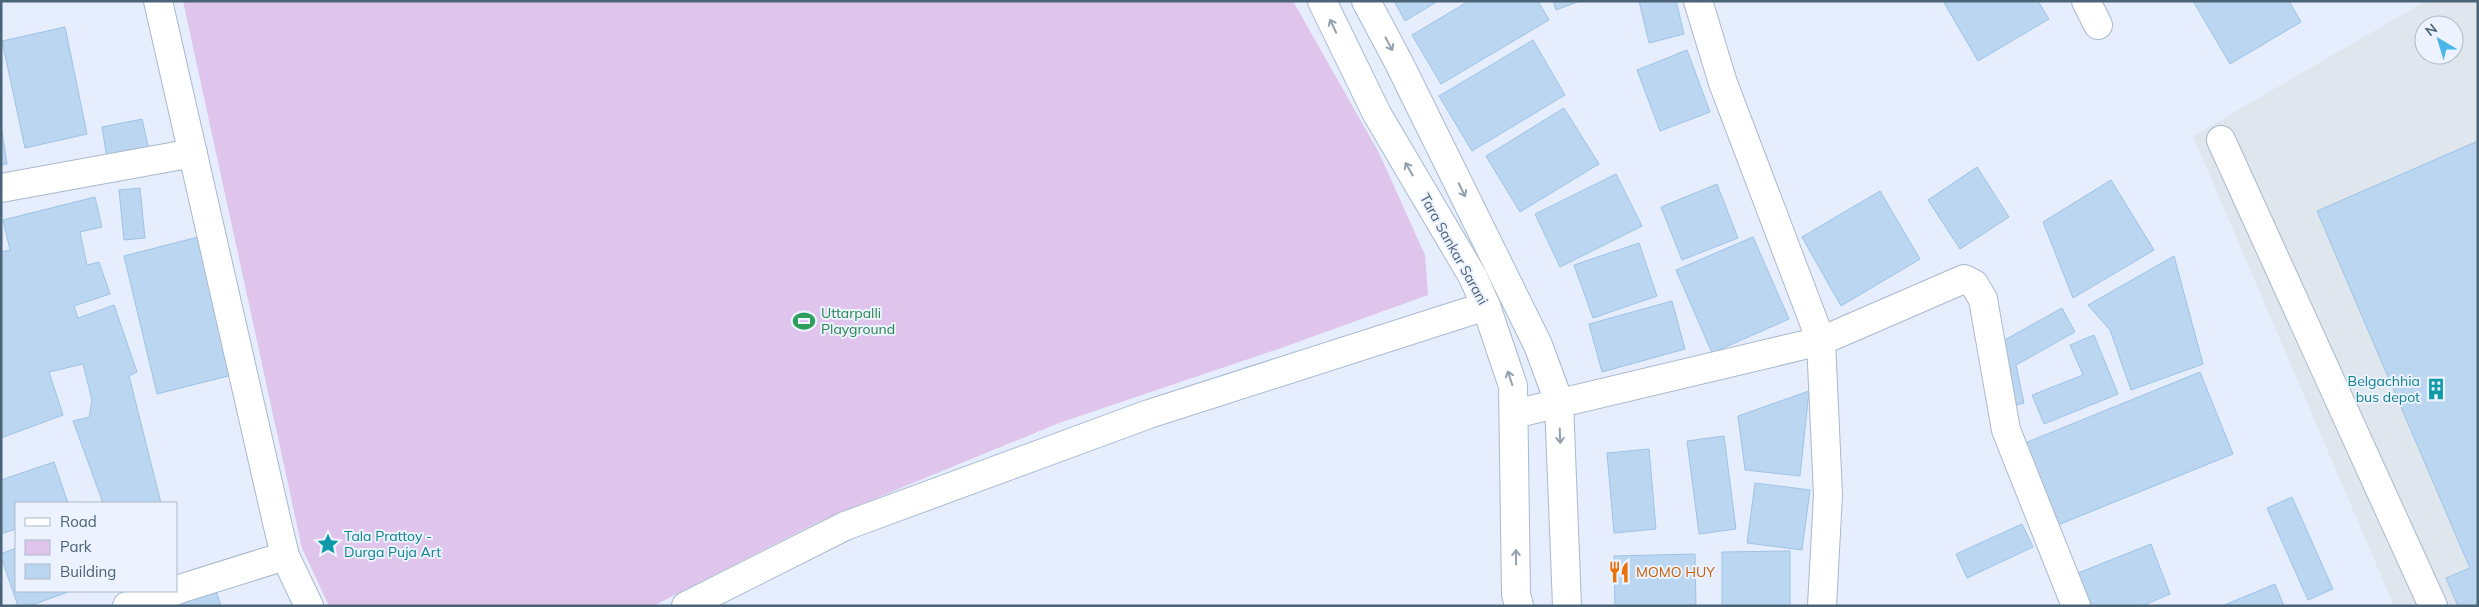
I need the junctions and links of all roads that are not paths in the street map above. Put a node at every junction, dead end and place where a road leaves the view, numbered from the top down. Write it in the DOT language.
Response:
graph roads {
  1 [pos="158,1"];
  2 [pos="1322,1"];
  3 [pos="1366,1"];
  4 [pos="1698,1"];
  5 [pos="2086,1"];
  6 [pos="2098,26"];
  7 [pos="2221,140"];
  8 [pos="193,153"];
  9 [pos="1,188"];
  10 [pos="1486,306"];
  11 [pos="1821,341"];
  12 [pos="1559,402"];
  13 [pos="1514,414"];
  14 [pos="285,556"];
  15 [pos="178,589"];
  16 [pos="169,592"];
  17 [pos="127,606"];
  18 [pos="309,606"];
  19 [pos="686,606"];
  20 [pos="1519,606"];
  21 [pos="1567,606"];
  22 [pos="1822,606"];
  23 [pos="2076,606"];
  24 [pos="2433,606"];
  1 -- 8 [label="street"];
  10 -- 2 [label="street, Tara Sankar Sarani, one-way"];
  3 -- 12 [label="street, one-way"];
  4 -- 11 [label="street"];
  5 -- 6 [label="street"];
  7 -- 24 [label="street"];
  8 -- 9 [label="street"];
  8 -- 14 [label="street"];
  13 -- 10 [label="street, Tara Sankar Sarani, one-way"];
  10 -- 19 [label="street"];
  11 -- 12 [label="street"];
  11 -- 22 [label="street"];
  11 -- 23 [label="street"];
  12 -- 13 [label="street"];
  12 -- 21 [label="street, one-way"];
  20 -- 13 [label="street, Tara Sankar Sarani, one-way"];
  14 -- 15 [label="street"];
  14 -- 18 [label="street"];
  16 -- 17 [label="street"];
}
